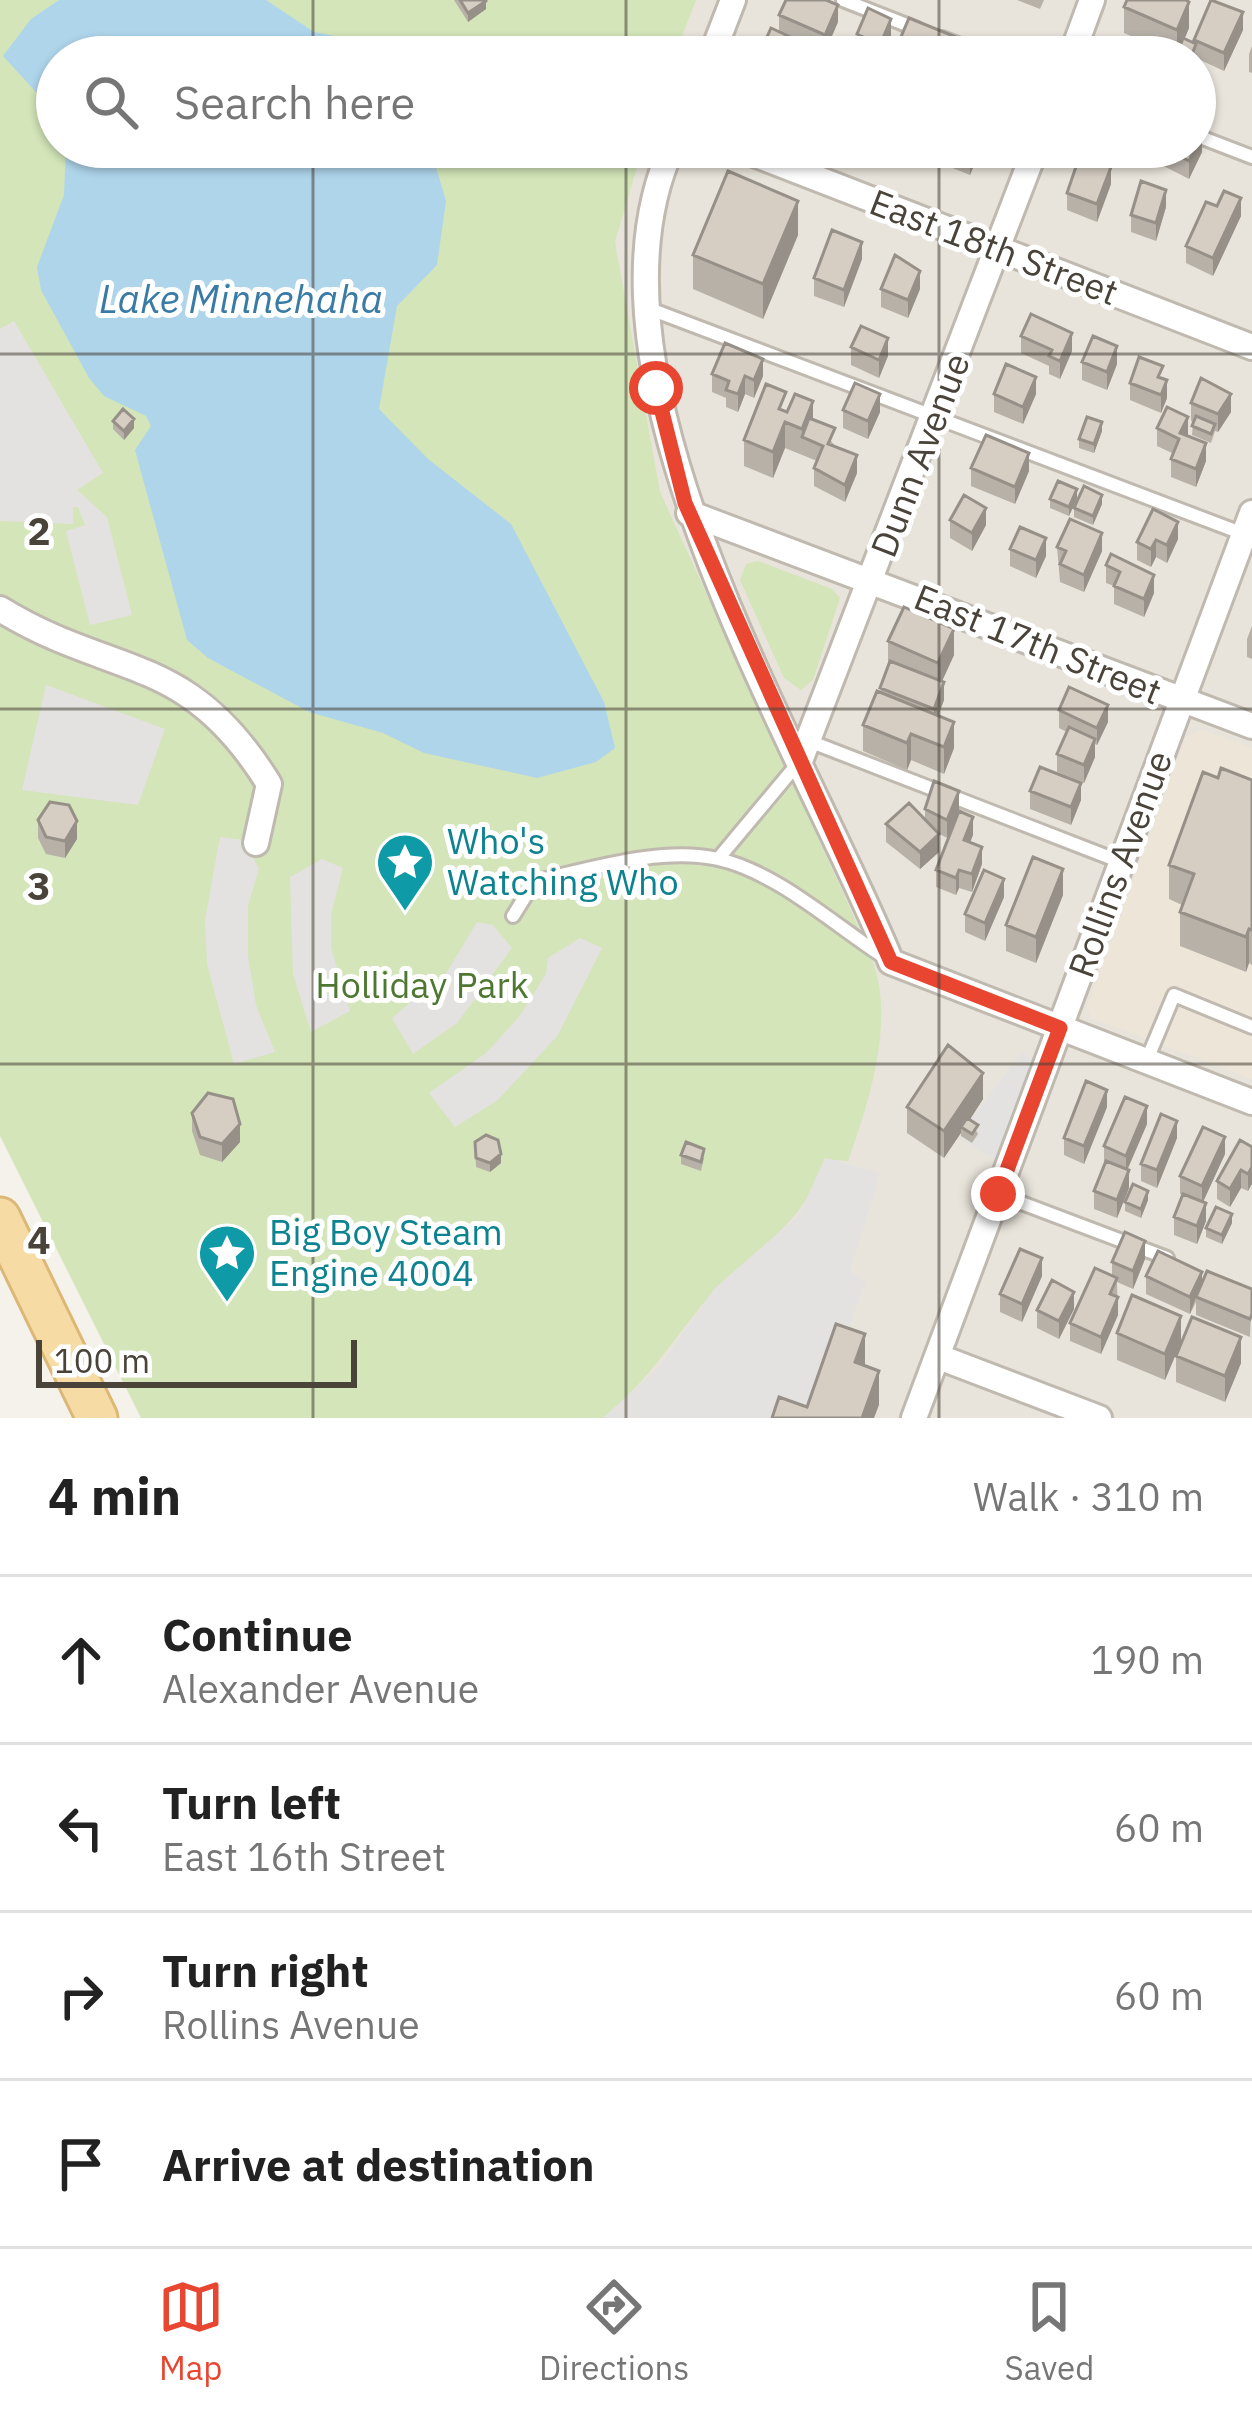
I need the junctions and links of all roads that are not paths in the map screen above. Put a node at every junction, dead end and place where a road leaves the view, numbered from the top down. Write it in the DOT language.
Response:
graph roads {
  1 [pos="733,0"];
  2 [pos="843,0"];
  3 [pos="1092,0"];
  4 [pos="719,36"];
  5 [pos="936,36"];
  6 [pos="1078,36"];
  7 [pos="1216,143"];
  8 [pos="1252,157"];
  9 [pos="666,168"];
  10 [pos="790,168"];
  11 [pos="1028,168"];
  12 [pos="998,248"];
  13 [pos="644,307"];
  14 [pos="1252,347"];
  15 [pos="934,418"];
  16 [pos="689,513"];
  17 [pos="1249,528"];
  18 [pos="873,578"];
  19 [pos="0,609"];
  20 [pos="1181,701"];
  21 [pos="1252,726"];
  22 [pos="804,751"];
  23 [pos="256,843"];
  24 [pos="718,859"];
  25 [pos="1121,862"];
  26 [pos="513,916"];
  27 [pos="891,962"];
  28 [pos="1252,1027"];
  29 [pos="1060,1028"];
  30 [pos="1146,1062"];
  31 [pos="1252,1102"];
  32 [pos="998,1194"];
  33 [pos="0,1218"];
  34 [pos="1189,1267"];
  35 [pos="939,1357"];
  36 [pos="1094,1417"];
  37 [pos="97,1418"];
  38 [pos="914,1418"];
  1 -- 4 [label="street"];
  2 -- 5 [label="lane"];
  3 -- 6 [label="street"];
  7 -- 8 [label="lane"];
  9 -- 13 [label="street"];
  10 -- 12 [label="street, East 18th Street"];
  11 -- 12 [label="street, Dunn Avenue"];
  12 -- 14 [label="street, East 18th Street"];
  12 -- 15 [label="street, Dunn Avenue"];
  13 -- 15 [label="lane"];
  13 -- 16 [label="street"];
  15 -- 17 [label="lane"];
  15 -- 18 [label="street, Dunn Avenue"];
  16 -- 18 [label="street, East 17th Street"];
  16 -- 22 [label="street"];
  17 -- 20 [label="street, Rollins Avenue"];
  18 -- 20 [label="street, East 17th Street"];
  18 -- 22 [label="street, Dunn Avenue"];
  19 -- 23 [label="street"];
  20 -- 21 [label="street, East 17th Street"];
  20 -- 25 [label="street, Rollins Avenue"];
  22 -- 24 [label="lane"];
  22 -- 25 [label="lane"];
  22 -- 27 [label="street"];
  24 -- 26 [label="lane"];
  24 -- 27 [label="lane"];
  25 -- 29 [label="street, Rollins Avenue"];
  27 -- 29 [label="street"];
  28 -- 30 [label="lane"];
  29 -- 30 [label="street"];
  29 -- 32 [label="street, Rollins Avenue"];
  30 -- 31 [label="street"];
  32 -- 34 [label="lane"];
  32 -- 35 [label="street, Rollins Avenue"];
  33 -- 37 [label="main road"];
  35 -- 36 [label="street"];
  35 -- 38 [label="street, Rollins Avenue"];
}
